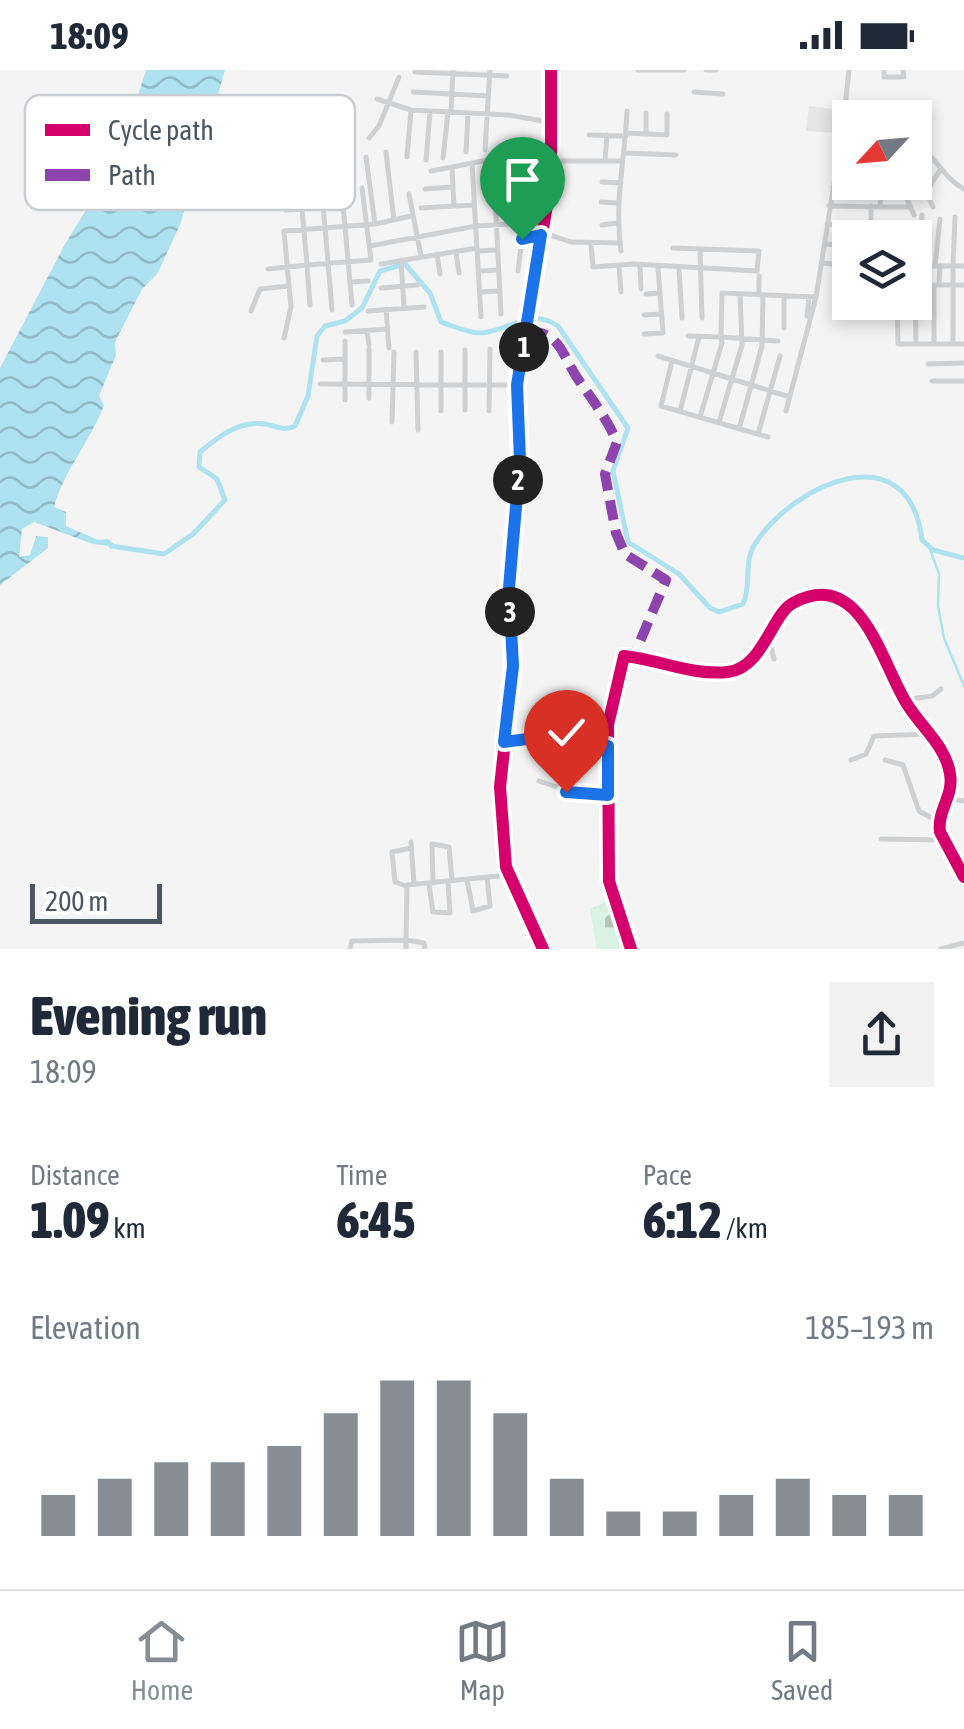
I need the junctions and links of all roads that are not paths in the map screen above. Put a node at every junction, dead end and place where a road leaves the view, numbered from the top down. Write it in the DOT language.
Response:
graph roads {
  1 [pos="551,70"];
  2 [pos="638,70"];
  3 [pos="673,70"];
  4 [pos="684,70"];
  5 [pos="706,70"];
  6 [pos="716,70"];
  7 [pos="849,70"];
  8 [pos="884,70"];
  9 [pos="903,70"];
  10 [pos="415,72"];
  11 [pos="453,72"];
  12 [pos="489,72"];
  13 [pos="507,76"];
  14 [pos="399,77"];
  15 [pos="413,92"];
  16 [pos="452,92"];
  17 [pos="694,92"];
  18 [pos="724,94"];
  19 [pos="488,96"];
  20 [pos="377,99"];
  21 [pos="846,100"];
  22 [pos="390,103"];
  23 [pos="411,110"];
  24 [pos="627,111"];
  25 [pos="430,112"];
  26 [pos="450,112"];
  27 [pos="646,113"];
  28 [pos="468,114"];
  29 [pos="487,114"];
  30 [pos="668,114"];
  31 [pos="555,124"];
  32 [pos="646,134"];
  33 [pos="589,135"];
  34 [pos="606,135"];
  35 [pos="626,135"];
  36 [pos="369,138"];
  37 [pos="484,150"];
  38 [pos="386,152"];
  39 [pos="466,152"];
  40 [pos="626,153"];
  41 [pos="676,155"];
  42 [pos="932,156"];
  43 [pos="408,157"];
  44 [pos="366,158"];
  45 [pos="444,158"];
  46 [pos="426,160"];
  47 [pos="553,160"];
  48 [pos="605,161"];
  49 [pos="622,162"];
  50 [pos="472,164"];
  51 [pos="452,168"];
  52 [pos="941,169"];
  53 [pos="431,171"];
  54 [pos="494,178"];
  55 [pos="602,182"];
  56 [pos="621,182"];
  57 [pos="932,182"];
  58 [pos="453,186"];
  59 [pos="362,188"];
  60 [pos="425,189"];
  61 [pos="964,190"];
  62 [pos="832,192"];
  63 [pos="410,194"];
  64 [pos="516,197"];
  65 [pos="496,198"];
  66 [pos="880,200"];
  67 [pos="908,200"];
  68 [pos="930,200"];
  69 [pos="601,202"];
  70 [pos="617,204"];
  71 [pos="474,205"];
  72 [pos="454,206"];
  73 [pos="829,206"];
  74 [pos="871,206"];
  75 [pos="880,206"];
  76 [pos="933,206"];
  77 [pos="911,207"];
  78 [pos="421,208"];
  79 [pos="302,210"];
  80 [pos="324,210"];
  81 [pos="344,210"];
  82 [pos="412,216"];
  83 [pos="956,217"];
  84 [pos="940,219"];
  85 [pos="394,220"];
  86 [pos="870,220"];
  87 [pos="918,220"];
  88 [pos="544,222"];
  89 [pos="518,223"];
  90 [pos="618,223"];
  91 [pos="370,224"];
  92 [pos="497,224"];
  93 [pos="826,224"];
  94 [pos="832,224"];
  95 [pos="602,225"];
  96 [pos="345,226"];
  97 [pos="476,226"];
  98 [pos="325,228"];
  99 [pos="304,229"];
  100 [pos="541,234"];
  101 [pos="416,236"];
  102 [pos="591,244"];
  103 [pos="824,244"];
  104 [pos="373,245"];
  105 [pos="832,245"];
  106 [pos="673,248"];
  107 [pos="478,249"];
  108 [pos="700,249"];
  109 [pos="497,250"];
  110 [pos="456,251"];
  111 [pos="437,254"];
  112 [pos="421,256"];
  113 [pos="348,262"];
  114 [pos="401,263"];
  115 [pos="822,263"];
  116 [pos="328,264"];
  117 [pos="381,264"];
  118 [pos="832,264"];
  119 [pos="307,265"];
  120 [pos="619,265"];
  121 [pos="932,266"];
  122 [pos="937,266"];
  123 [pos="953,266"];
  124 [pos="964,266"];
  125 [pos="288,267"];
  126 [pos="640,267"];
  127 [pos="268,268"];
  128 [pos="658,268"];
  129 [pos="679,269"];
  130 [pos="498,270"];
  131 [pos="700,270"];
  132 [pos="479,271"];
  133 [pos="518,271"];
  134 [pos="440,274"];
  135 [pos="460,274"];
  136 [pos="759,276"];
  137 [pos="368,281"];
  138 [pos="350,282"];
  139 [pos="722,284"];
  140 [pos="932,285"];
  141 [pos="936,285"];
  142 [pos="952,285"];
  143 [pos="964,285"];
  144 [pos="289,286"];
  145 [pos="403,286"];
  146 [pos="417,286"];
  147 [pos="381,288"];
  148 [pos="500,291"];
  149 [pos="480,292"];
  150 [pos="621,292"];
  151 [pos="660,293"];
  152 [pos="722,293"];
  153 [pos="740,294"];
  154 [pos="761,295"];
  155 [pos="784,296"];
  156 [pos="812,297"];
  157 [pos="310,305"];
  158 [pos="291,306"];
  159 [pos="352,306"];
  160 [pos="424,307"];
  161 [pos="278,308"];
  162 [pos="404,308"];
  163 [pos="386,309"];
  164 [pos="332,310"];
  165 [pos="250,311"];
  166 [pos="368,311"];
  167 [pos="501,314"];
  168 [pos="662,314"];
  169 [pos="644,315"];
  170 [pos="807,316"];
  171 [pos="481,317"];
  172 [pos="682,318"];
  173 [pos="702,318"];
  174 [pos="897,320"];
  175 [pos="916,320"];
  176 [pos="784,328"];
  177 [pos="387,329"];
  178 [pos="368,331"];
  179 [pos="344,332"];
  180 [pos="644,334"];
  181 [pos="688,336"];
  182 [pos="700,336"];
  183 [pos="721,336"];
  184 [pos="284,338"];
  185 [pos="741,338"];
  186 [pos="345,341"];
  187 [pos="762,341"];
  188 [pos="778,342"];
  189 [pos="916,344"];
  190 [pos="934,344"];
  191 [pos="953,344"];
  192 [pos="964,344"];
  193 [pos="490,349"];
  194 [pos="465,350"];
  195 [pos="416,352"];
  196 [pos="441,352"];
  197 [pos="658,356"];
  198 [pos="780,356"];
  199 [pos="345,359"];
  200 [pos="324,360"];
  201 [pos="672,361"];
  202 [pos="964,363"];
  203 [pos="928,364"];
  204 [pos="692,367"];
  205 [pos="713,373"];
  206 [pos="732,379"];
  207 [pos="964,381"];
  208 [pos="932,382"];
  209 [pos="320,384"];
  210 [pos="345,384"];
  211 [pos="490,384"];
  212 [pos="369,385"];
  213 [pos="417,385"];
  214 [pos="441,385"];
  215 [pos="465,385"];
  216 [pos="517,385"];
  217 [pos="752,385"];
  218 [pos="393,386"];
  219 [pos="770,391"];
  220 [pos="790,397"];
  221 [pos="369,398"];
  222 [pos="345,400"];
  223 [pos="441,410"];
  224 [pos="465,410"];
  225 [pos="489,411"];
  226 [pos="680,411"];
  227 [pos="786,411"];
  228 [pos="700,417"];
  229 [pos="392,422"];
  230 [pos="719,423"];
  231 [pos="739,428"];
  232 [pos="418,430"];
  233 [pos="758,434"];
  234 [pos="768,437"];
  235 [pos="769,640"];
  236 [pos="774,659"];
  237 [pos="941,690"];
  238 [pos="904,700"];
  239 [pos="571,709"];
  240 [pos="930,734"];
  241 [pos="566,736"];
  242 [pos="504,742"];
  243 [pos="608,746"];
  244 [pos="850,760"];
  245 [pos="885,760"];
  246 [pos="539,780"];
  247 [pos="608,795"];
  248 [pos="950,799"];
  249 [pos="964,800"];
  250 [pos="939,822"];
  251 [pos="881,839"];
  252 [pos="942,840"];
  253 [pos="509,875"];
  254 [pos="487,877"];
  255 [pos="964,877"];
  256 [pos="468,880"];
  257 [pos="450,882"];
  258 [pos="431,883"];
  259 [pos="410,885"];
  260 [pos="387,940"];
  261 [pos="406,940"];
  262 [pos="964,943"];
  263 [pos="367,946"];
  264 [pos="350,949"];
  265 [pos="386,949"];
  266 [pos="406,949"];
  267 [pos="426,949"];
  268 [pos="544,949"];
  269 [pos="631,949"];
  270 [pos="941,949"];
  1 -- 31 [label="street"];
  2 -- 3 [label="street"];
  3 -- 4 [label="street"];
  5 -- 6 [label="street"];
  7 -- 21 [label="street"];
  8 -- 9 [label="street"];
  10 -- 11 [label="street"];
  11 -- 12 [label="street"];
  11 -- 16 [label="street"];
  12 -- 13 [label="street"];
  12 -- 19 [label="street"];
  14 -- 22 [label="street"];
  15 -- 16 [label="street"];
  16 -- 19 [label="street"];
  16 -- 26 [label="street"];
  17 -- 18 [label="street"];
  19 -- 29 [label="street"];
  20 -- 22 [label="street"];
  22 -- 23 [label="street"];
  22 -- 36 [label="street"];
  23 -- 25 [label="street"];
  23 -- 43 [label="street"];
  24 -- 35 [label="street"];
  25 -- 26 [label="street"];
  25 -- 46 [label="street"];
  26 -- 28 [label="street"];
  26 -- 45 [label="street"];
  27 -- 32 [label="street"];
  28 -- 29 [label="street"];
  28 -- 39 [label="street"];
  29 -- 31 [label="street"];
  29 -- 37 [label="street"];
  30 -- 32 [label="street"];
  31 -- 47 [label="street"];
  32 -- 35 [label="street"];
  33 -- 34 [label="street"];
  34 -- 35 [label="street"];
  34 -- 48 [label="street"];
  35 -- 40 [label="street"];
  38 -- 85 [label="street"];
  40 -- 41 [label="street"];
  40 -- 49 [label="street"];
  42 -- 52 [label="street"];
  44 -- 91 [label="street"];
  47 -- 48 [label="street"];
  47 -- 88 [label="street"];
  48 -- 49 [label="street"];
  49 -- 56 [label="street"];
  50 -- 51 [label="street"];
  50 -- 54 [label="street"];
  50 -- 71 [label="street"];
  51 -- 53 [label="street"];
  51 -- 58 [label="street"];
  52 -- 57 [label="street"];
  52 -- 61 [label="street"];
  54 -- 64 [label="street"];
  54 -- 65 [label="street"];
  55 -- 56 [label="street"];
  56 -- 70 [label="street"];
  58 -- 60 [label="street"];
  58 -- 72 [label="street"];
  59 -- 91 [label="street"];
  62 -- 73 [label="street"];
  63 -- 82 [label="street"];
  64 -- 65 [label="street"];
  64 -- 89 [label="street"];
  65 -- 92 [label="street"];
  66 -- 75 [label="street"];
  67 -- 77 [label="street"];
  68 -- 76 [label="street"];
  69 -- 70 [label="street"];
  70 -- 90 [label="street"];
  71 -- 72 [label="street"];
  71 -- 97 [label="street"];
  72 -- 78 [label="street"];
  73 -- 74 [label="street"];
  73 -- 93 [label="street"];
  74 -- 75 [label="street"];
  74 -- 86 [label="street"];
  75 -- 77 [label="street"];
  77 -- 87 [label="street"];
  79 -- 99 [label="street"];
  80 -- 98 [label="street"];
  81 -- 96 [label="street"];
  82 -- 85 [label="street"];
  82 -- 101 [label="street"];
  83 -- 123 [label="street"];
  84 -- 122 [label="street"];
  85 -- 91 [label="street"];
  88 -- 89 [label="street"];
  88 -- 100 [label="street"];
  89 -- 92 [label="street"];
  90 -- 95 [label="street"];
  90 -- 102 [label="street"];
  91 -- 96 [label="street"];
  91 -- 104 [label="street"];
  92 -- 97 [label="street"];
  92 -- 109 [label="street"];
  93 -- 94 [label="street"];
  93 -- 103 [label="street"];
  96 -- 98 [label="street"];
  96 -- 113 [label="street"];
  97 -- 101 [label="street"];
  97 -- 107 [label="street"];
  98 -- 99 [label="street"];
  98 -- 116 [label="street"];
  99 -- 119 [label="street"];
  99 -- 125 [label="street"];
  100 -- 102 [label="street"];
  100 -- 133 [label="street"];
  100 -- 216 [label="street"];
  101 -- 104 [label="street"];
  101 -- 112 [label="street"];
  102 -- 120 [label="street"];
  103 -- 105 [label="street"];
  103 -- 115 [label="street"];
  104 -- 113 [label="street"];
  106 -- 108 [label="street"];
  107 -- 109 [label="street"];
  107 -- 110 [label="street"];
  107 -- 132 [label="street"];
  108 -- 131 [label="street"];
  108 -- 131 [label="street"];
  109 -- 130 [label="street"];
  110 -- 111 [label="street"];
  110 -- 135 [label="street"];
  111 -- 112 [label="street"];
  111 -- 134 [label="street"];
  112 -- 114 [label="street"];
  113 -- 116 [label="street"];
  113 -- 138 [label="street"];
  114 -- 117 [label="street"];
  114 -- 145 [label="street"];
  115 -- 118 [label="street"];
  115 -- 156 [label="street"];
  116 -- 119 [label="street"];
  116 -- 164 [label="street"];
  119 -- 125 [label="street"];
  119 -- 157 [label="street"];
  120 -- 126 [label="street"];
  120 -- 150 [label="street"];
  121 -- 122 [label="street"];
  122 -- 123 [label="street"];
  122 -- 141 [label="street"];
  123 -- 124 [label="street"];
  123 -- 142 [label="street"];
  125 -- 127 [label="street"];
  125 -- 144 [label="street"];
  126 -- 128 [label="street"];
  126 -- 151 [label="street"];
  128 -- 129 [label="street"];
  128 -- 151 [label="street"];
  129 -- 131 [label="street"];
  129 -- 172 [label="street"];
  130 -- 132 [label="street"];
  130 -- 148 [label="street"];
  131 -- 173 [label="street"];
  132 -- 149 [label="street"];
  136 -- 154 [label="street"];
  137 -- 138 [label="street"];
  138 -- 159 [label="street"];
  139 -- 152 [label="street"];
  140 -- 141 [label="street"];
  141 -- 142 [label="street"];
  141 -- 190 [label="street"];
  142 -- 143 [label="street"];
  142 -- 191 [label="street"];
  144 -- 158 [label="street"];
  144 -- 165 [label="street"];
  145 -- 146 [label="street"];
  145 -- 147 [label="street"];
  145 -- 162 [label="street"];
  148 -- 149 [label="street"];
  148 -- 167 [label="street"];
  149 -- 171 [label="street"];
  151 -- 168 [label="street"];
  152 -- 153 [label="street"];
  152 -- 183 [label="street"];
  153 -- 154 [label="street"];
  153 -- 185 [label="street"];
  154 -- 155 [label="street"];
  154 -- 187 [label="street"];
  155 -- 156 [label="street"];
  155 -- 176 [label="street"];
  156 -- 170 [label="street"];
  156 -- 220 [label="street"];
  158 -- 161 [label="street"];
  158 -- 184 [label="street"];
  160 -- 162 [label="street"];
  162 -- 163 [label="street"];
  163 -- 166 [label="street"];
  163 -- 177 [label="street"];
  168 -- 169 [label="street"];
  168 -- 180 [label="street"];
  174 -- 189 [label="street"];
  175 -- 189 [label="street"];
  177 -- 178 [label="street"];
  177 -- 218 [label="street"];
  178 -- 179 [label="street"];
  178 -- 212 [label="street"];
  181 -- 182 [label="street"];
  182 -- 183 [label="street"];
  182 -- 204 [label="street"];
  183 -- 185 [label="street"];
  183 -- 205 [label="street"];
  185 -- 187 [label="street"];
  185 -- 206 [label="street"];
  186 -- 199 [label="street"];
  187 -- 188 [label="street"];
  187 -- 217 [label="street"];
  189 -- 190 [label="street"];
  190 -- 191 [label="street"];
  191 -- 192 [label="street"];
  193 -- 211 [label="street"];
  194 -- 215 [label="street"];
  195 -- 213 [label="street"];
  196 -- 214 [label="street"];
  197 -- 201 [label="street"];
  198 -- 219 [label="street"];
  199 -- 200 [label="street"];
  199 -- 210 [label="street"];
  201 -- 204 [label="street"];
  201 -- 226 [label="street"];
  202 -- 203 [label="street"];
  204 -- 205 [label="street"];
  204 -- 226 [label="street"];
  205 -- 206 [label="street"];
  205 -- 228 [label="street"];
  206 -- 217 [label="street"];
  206 -- 230 [label="street"];
  207 -- 208 [label="street"];
  209 -- 210 [label="street"];
  210 -- 212 [label="street"];
  210 -- 222 [label="street"];
  211 -- 215 [label="street"];
  211 -- 216 [label="street"];
  211 -- 225 [label="street"];
  212 -- 218 [label="street"];
  212 -- 221 [label="street"];
  213 -- 214 [label="street"];
  213 -- 218 [label="street"];
  213 -- 232 [label="street"];
  214 -- 215 [label="street"];
  214 -- 223 [label="street"];
  215 -- 224 [label="street"];
  216 -- 242 [label="street"];
  217 -- 219 [label="street"];
  217 -- 231 [label="street"];
  218 -- 229 [label="street"];
  219 -- 220 [label="street"];
  219 -- 233 [label="street"];
  220 -- 227 [label="street"];
  226 -- 228 [label="street"];
  228 -- 230 [label="street"];
  230 -- 231 [label="street"];
  231 -- 233 [label="street"];
  233 -- 234 [label="street"];
  235 -- 236 [label="street"];
  235 -- 238 [label="street"];
  235 -- 243 [label="street"];
  237 -- 238 [label="street"];
  238 -- 240 [label="street"];
  239 -- 241 [label="street"];
  240 -- 244 [label="street"];
  240 -- 248 [label="street"];
  241 -- 242 [label="street"];
  241 -- 243 [label="street"];
  242 -- 253 [label="street"];
  243 -- 247 [label="street"];
  245 -- 250 [label="street"];
  246 -- 247 [label="street"];
  247 -- 269 [label="street"];
  248 -- 249 [label="street"];
  248 -- 250 [label="street"];
  250 -- 252 [label="street"];
  251 -- 252 [label="street"];
  252 -- 255 [label="street"];
  253 -- 254 [label="street"];
  253 -- 268 [label="street"];
  254 -- 256 [label="street"];
  254 -- 256 [label="street"];
  256 -- 257 [label="street"];
  257 -- 258 [label="street"];
  257 -- 258 [label="street"];
  257 -- 258 [label="street"];
  258 -- 259 [label="street"];
  259 -- 259 [label="street"];
  259 -- 261 [label="street"];
  260 -- 261 [label="street"];
  260 -- 263 [label="street"];
  260 -- 265 [label="street"];
  261 -- 266 [label="street"];
  261 -- 267 [label="street"];
  262 -- 270 [label="street"];
  263 -- 264 [label="street"];
}
